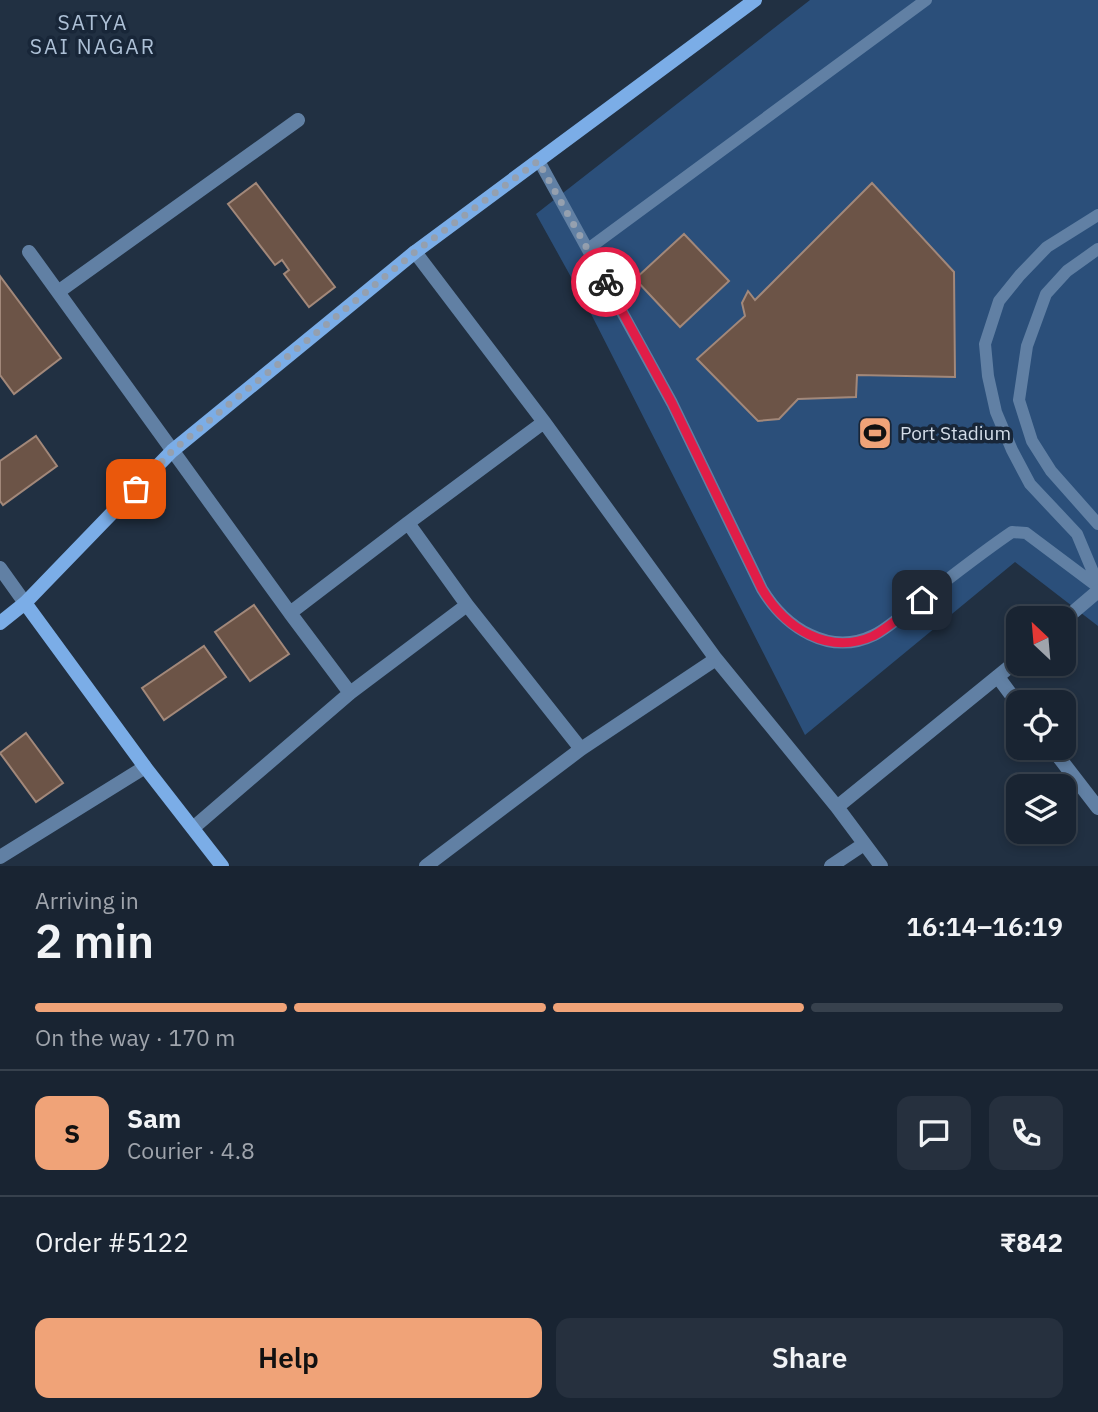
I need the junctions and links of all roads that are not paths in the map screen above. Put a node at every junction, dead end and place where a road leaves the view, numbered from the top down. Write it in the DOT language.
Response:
graph roads {
  1 [pos="754,0"];
  2 [pos="926,0"];
  3 [pos="298,120"];
  4 [pos="538,161"];
  5 [pos="1098,215"];
  6 [pos="588,249"];
  7 [pos="1098,249"];
  8 [pos="29,252"];
  9 [pos="415,252"];
  10 [pos="58,292"];
  11 [pos="544,422"];
  12 [pos="172,451"];
  13 [pos="408,523"];
  14 [pos="1098,524"];
  15 [pos="0,568"];
  16 [pos="1098,587"];
  17 [pos="25,603"];
  18 [pos="467,605"];
  19 [pos="1076,608"];
  20 [pos="290,613"];
  21 [pos="0,623"];
  22 [pos="716,659"];
  23 [pos="1006,670"];
  24 [pos="998,677"];
  25 [pos="1008,690"];
  26 [pos="350,693"];
  27 [pos="581,749"];
  28 [pos="1061,760"];
  29 [pos="145,766"];
  30 [pos="837,807"];
  31 [pos="1098,808"];
  32 [pos="193,828"];
  33 [pos="864,844"];
  34 [pos="0,858"];
  35 [pos="222,866"];
  36 [pos="426,866"];
  37 [pos="831,866"];
  38 [pos="881,866"];
  1 -- 4 [label="main road"];
  2 -- 6 [label="lane"];
  3 -- 10 [label="street"];
  4 -- 6 [label="lane"];
  4 -- 9 [label="main road"];
  5 -- 16 [label="lane"];
  6 -- 16 [label="lane"];
  7 -- 14 [label="lane"];
  8 -- 10 [label="street"];
  9 -- 11 [label="street"];
  9 -- 12 [label="main road"];
  10 -- 12 [label="street"];
  11 -- 13 [label="street"];
  11 -- 22 [label="street"];
  12 -- 17 [label="main road"];
  12 -- 20 [label="street"];
  13 -- 18 [label="street"];
  13 -- 20 [label="street"];
  15 -- 17 [label="street"];
  16 -- 19 [label="street"];
  17 -- 21 [label="main road"];
  17 -- 29 [label="main road"];
  18 -- 26 [label="street"];
  18 -- 27 [label="street"];
  20 -- 26 [label="street"];
  22 -- 27 [label="street"];
  22 -- 30 [label="street"];
  23 -- 24 [label="street"];
  24 -- 25 [label="street"];
  24 -- 30 [label="street"];
  26 -- 32 [label="street"];
  27 -- 36 [label="street"];
  28 -- 31 [label="street"];
  29 -- 32 [label="main road"];
  29 -- 34 [label="street"];
  30 -- 33 [label="street"];
  32 -- 35 [label="main road"];
  33 -- 37 [label="street"];
  33 -- 38 [label="street"];
}
